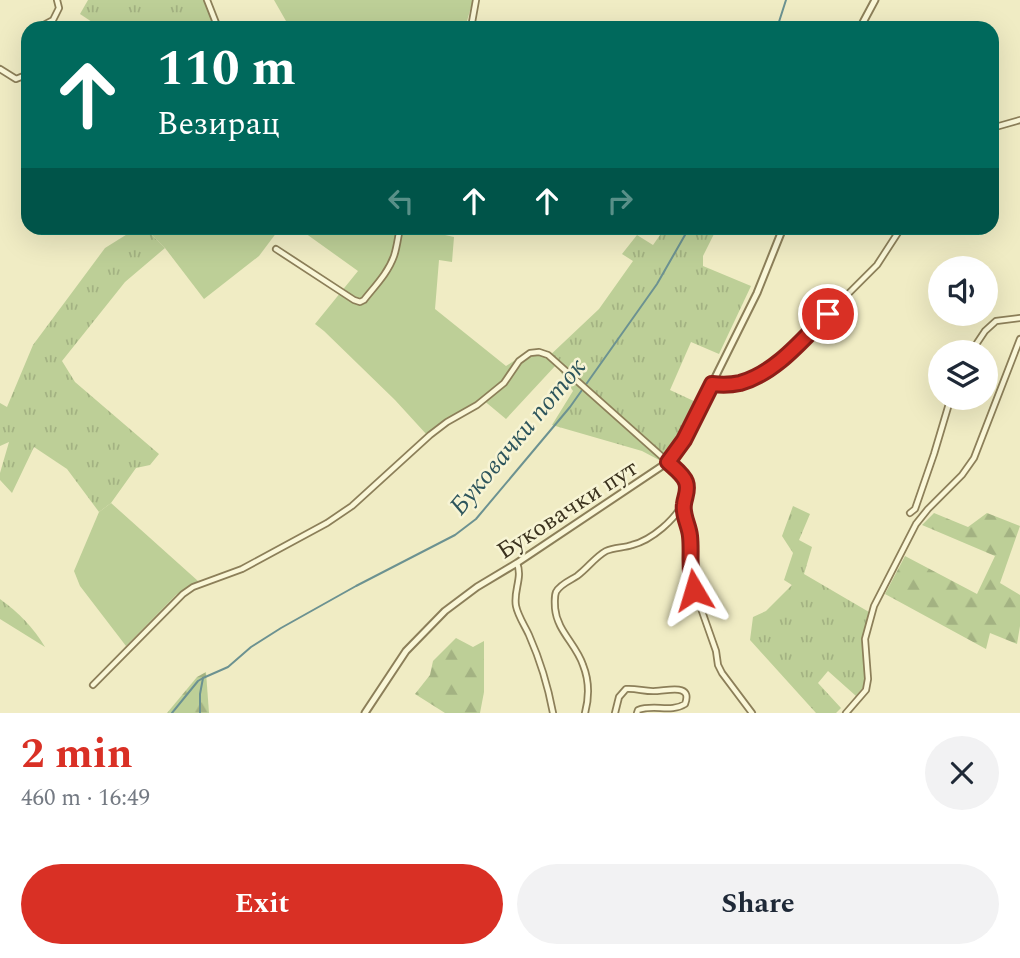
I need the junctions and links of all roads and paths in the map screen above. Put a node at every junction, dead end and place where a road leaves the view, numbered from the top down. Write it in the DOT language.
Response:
graph roads {
  1 [pos="57,0"];
  2 [pos="207,0"];
  3 [pos="476,0"];
  4 [pos="875,0"];
  5 [pos="51,21"];
  6 [pos="215,21"];
  7 [pos="472,21"];
  8 [pos="864,21"];
  9 [pos="0,69"];
  10 [pos="21,77"];
  11 [pos="1020,120"];
  12 [pos="999,126"];
  13 [pos="398,235"];
  14 [pos="780,235"];
  15 [pos="896,235"];
  16 [pos="276,249"];
  17 [pos="1020,318"];
  18 [pos="1020,339"];
  19 [pos="979,340"];
  20 [pos="712,384"];
  21 [pos="947,410"];
  22 [pos="668,462"];
  23 [pos="684,503"];
  24 [pos="910,513"];
  25 [pos="517,563"];
  26 [pos="93,685"];
  27 [pos="365,713"];
  28 [pos="553,713"];
  29 [pos="585,713"];
  30 [pos="615,713"];
  31 [pos="637,713"];
  32 [pos="752,713"];
  33 [pos="846,713"];
  1 -- 5 [label="street"];
  2 -- 6 [label="street"];
  3 -- 7 [label="street"];
  4 -- 8 [label="street"];
  9 -- 10 [label="street"];
  11 -- 12 [label="street"];
  13 -- 16 [label="street"];
  14 -- 20 [label="street, Буковачки пут"];
  15 -- 20 [label="street"];
  17 -- 19 [label="street"];
  18 -- 33 [label="street"];
  20 -- 22 [label="street, Буковачки пут"];
  21 -- 24 [label="street"];
  22 -- 23 [label="street"];
  22 -- 25 [label="street, Буковачки пут"];
  22 -- 26 [label="street"];
  23 -- 29 [label="street"];
  23 -- 32 [label="street"];
  25 -- 27 [label="street, Буковачки пут"];
  25 -- 28 [label="street"];
  30 -- 31 [label="street"];
}
